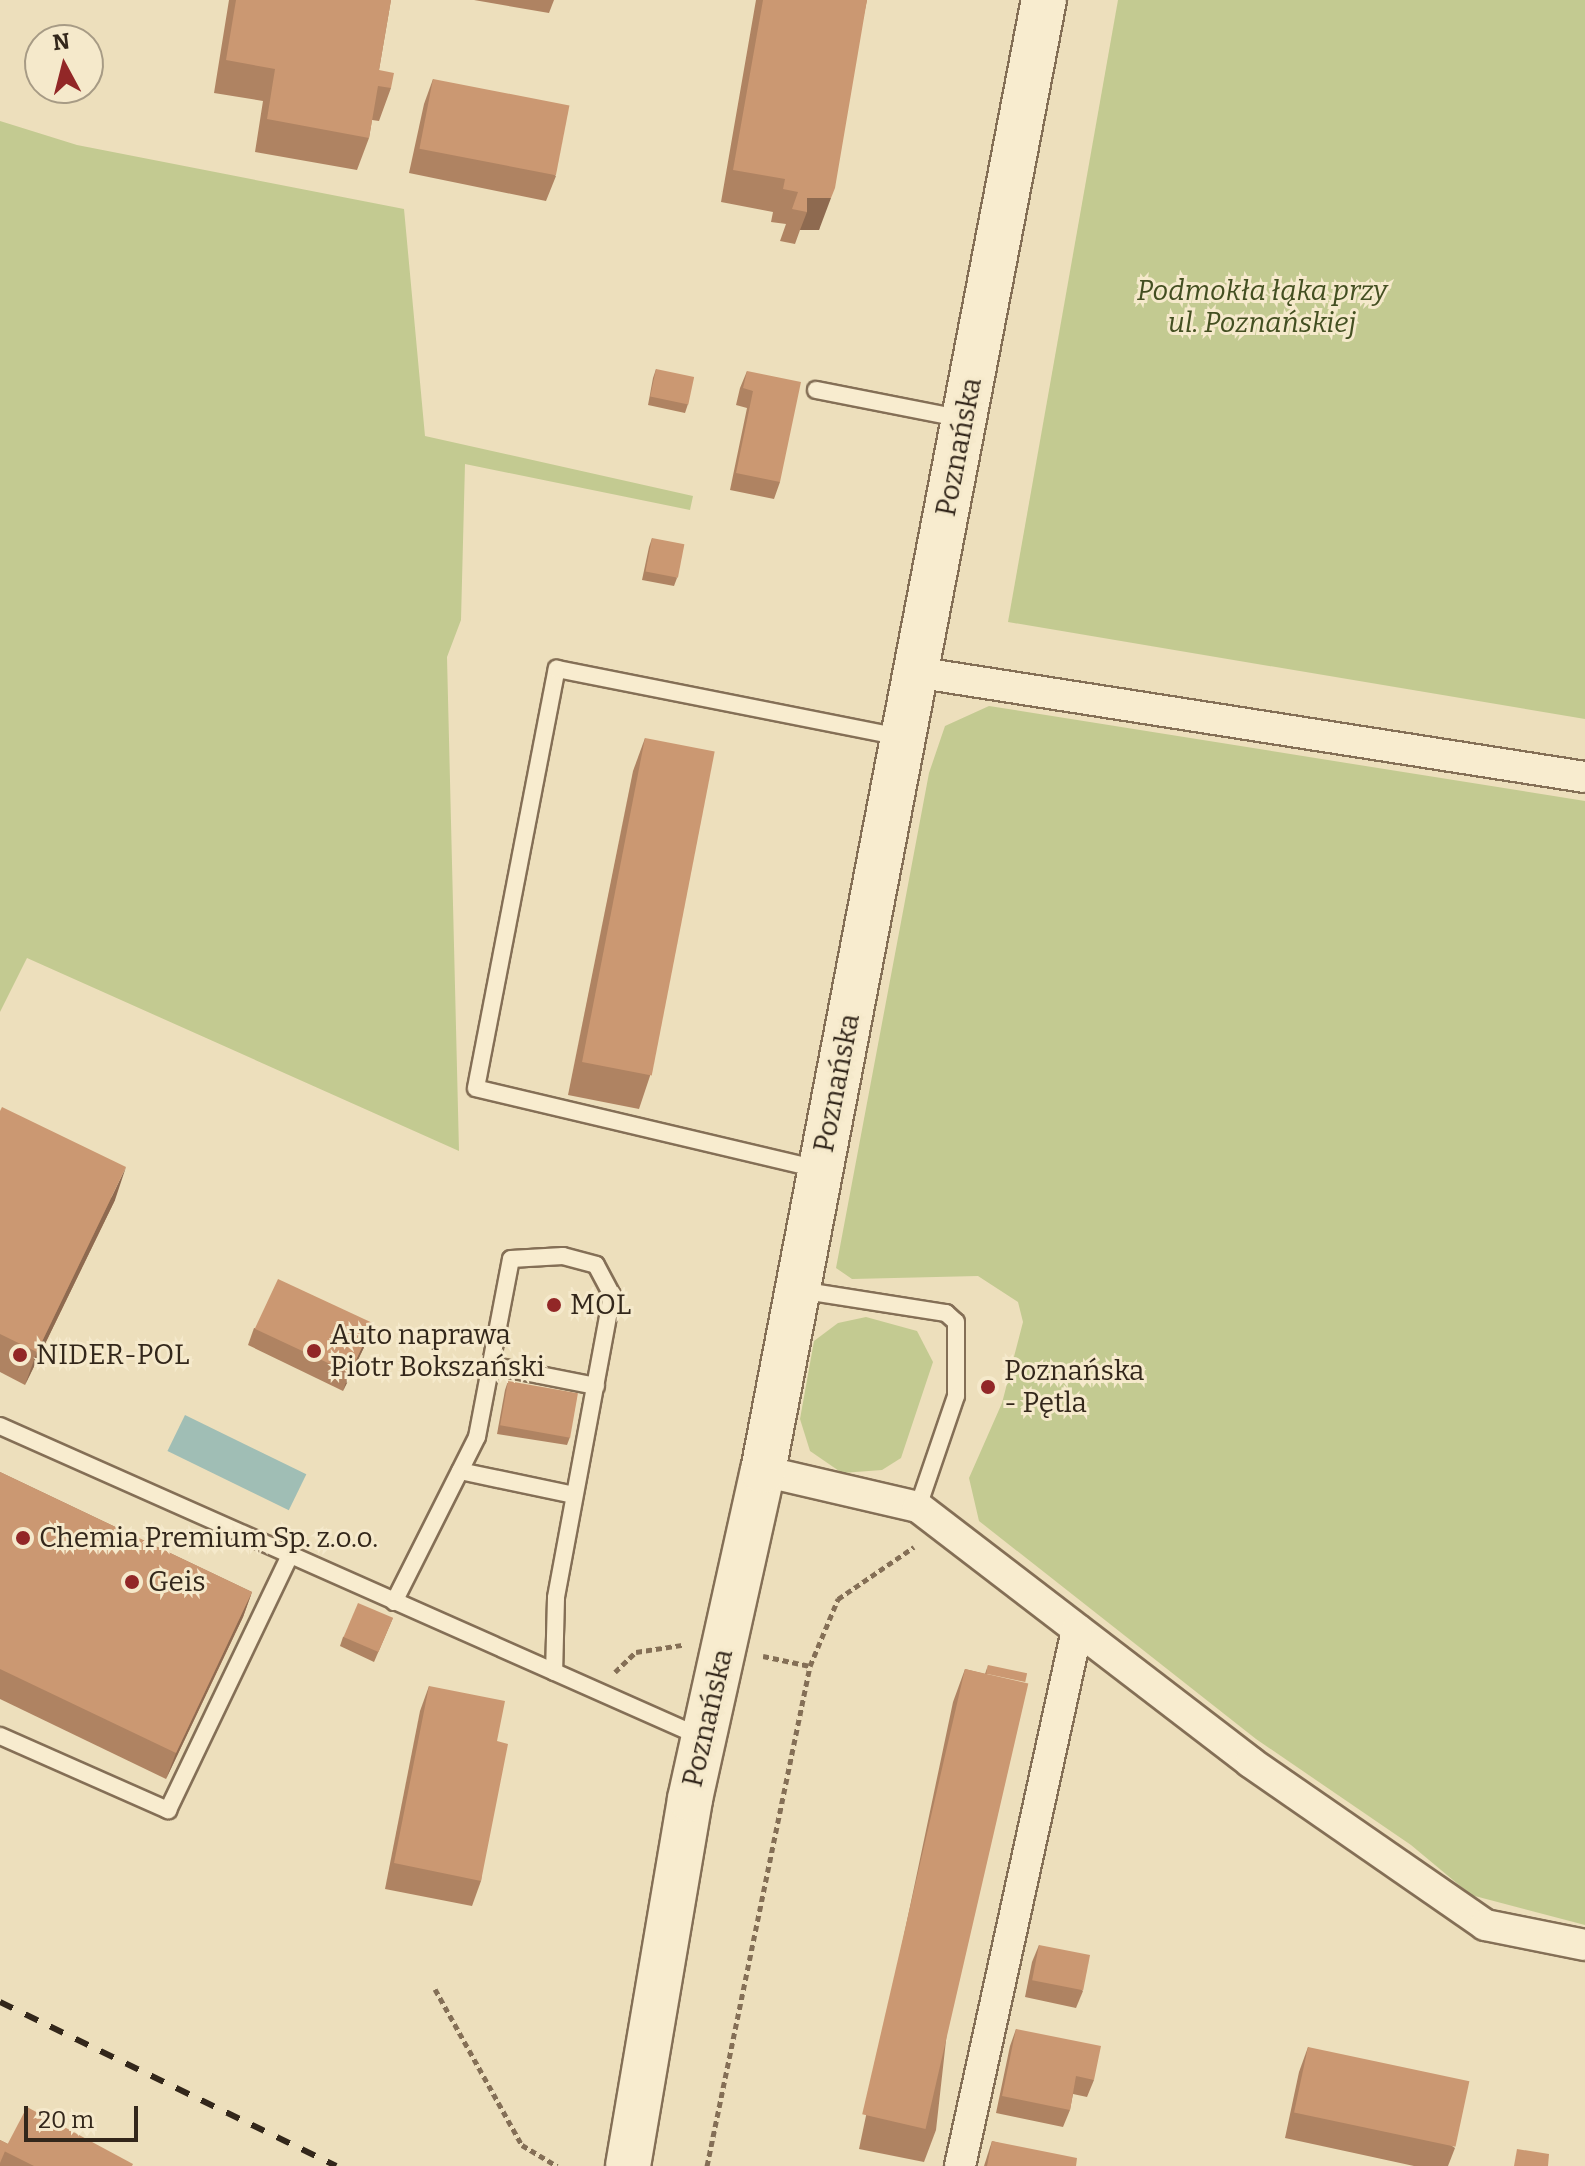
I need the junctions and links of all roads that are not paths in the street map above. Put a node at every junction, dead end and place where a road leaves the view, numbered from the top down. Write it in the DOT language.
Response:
graph roads {
  1 [pos="1044,0"];
  2 [pos="816,390"];
  3 [pos="964,419"];
  4 [pos="915,672"];
  5 [pos="903,738"];
  6 [pos="1585,777"];
  7 [pos="820,1170"];
  8 [pos="798,1290"];
  9 [pos="489,1365"];
  10 [pos="596,1386"];
  11 [pos="0,1426"];
  12 [pos="460,1471"];
  13 [pos="763,1471"];
  14 [pos="574,1495"];
  15 [pos="918,1507"];
  16 [pos="290,1555"];
  17 [pos="394,1602"];
  18 [pos="1077,1630"];
  19 [pos="554,1672"];
  20 [pos="0,1736"];
  21 [pos="702,1738"];
  22 [pos="1585,1945"];
  23 [pos="628,2166"];
  24 [pos="960,2166"];
  1 -- 3 [label="main road, Poznańska"];
  2 -- 3 [label="lane"];
  3 -- 4 [label="main road, Poznańska"];
  4 -- 5 [label="main road, Poznańska"];
  4 -- 6 [label="street"];
  5 -- 7 [label="main road, Poznańska"];
  5 -- 7 [label="lane"];
  7 -- 8 [label="main road, Poznańska"];
  8 -- 13 [label="main road, Poznańska"];
  8 -- 15 [label="lane"];
  9 -- 10 [label="lane"];
  9 -- 10 [label="lane"];
  9 -- 12 [label="lane"];
  10 -- 14 [label="lane"];
  11 -- 16 [label="lane"];
  12 -- 14 [label="lane"];
  12 -- 17 [label="lane"];
  13 -- 15 [label="street"];
  13 -- 21 [label="main road, Poznańska"];
  14 -- 19 [label="lane"];
  15 -- 18 [label="street"];
  16 -- 17 [label="lane"];
  16 -- 20 [label="lane"];
  17 -- 19 [label="lane"];
  18 -- 22 [label="street"];
  18 -- 24 [label="street"];
  19 -- 21 [label="lane"];
  21 -- 23 [label="main road, Poznańska"];
}
